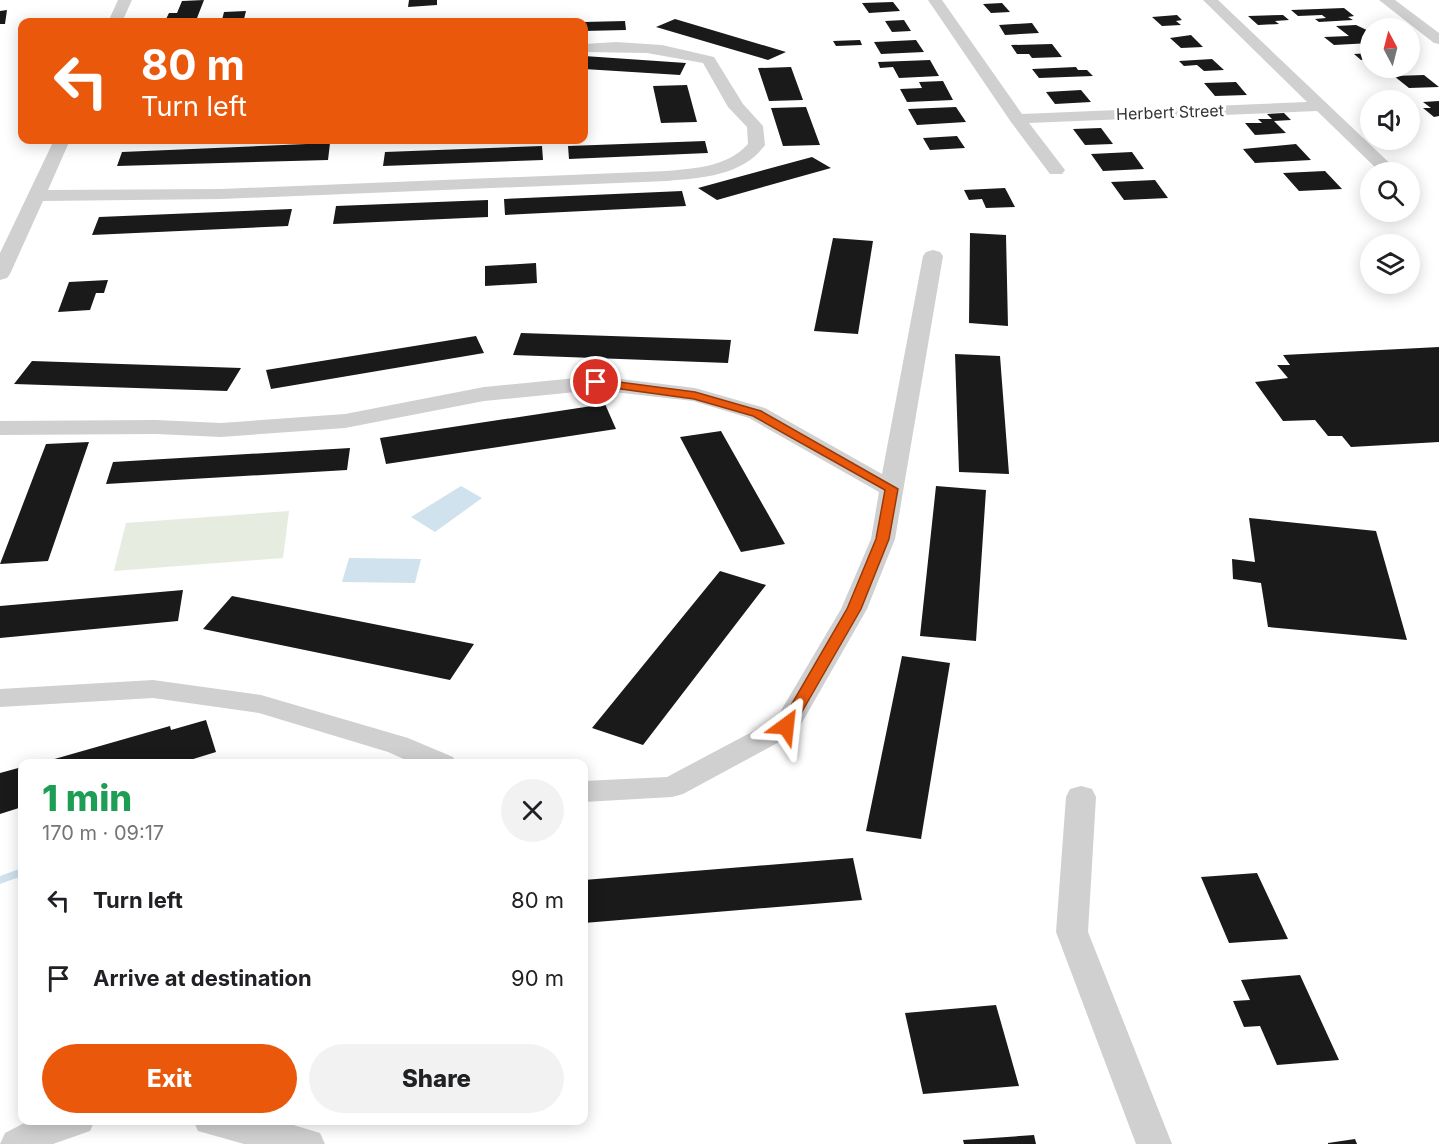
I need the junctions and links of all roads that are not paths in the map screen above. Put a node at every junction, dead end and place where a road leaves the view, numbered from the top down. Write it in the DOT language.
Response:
graph roads {
  1 [pos="125,0"];
  2 [pos="935,0"];
  3 [pos="1210,0"];
  4 [pos="1386,0"];
  5 [pos="117,18"];
  6 [pos="1439,40"];
  7 [pos="588,48"];
  8 [pos="1322,106"];
  9 [pos="1017,118"];
  10 [pos="60,144"];
  11 [pos="1380,162"];
  12 [pos="1056,170"];
  13 [pos="36,196"];
  14 [pos="933,256"];
  15 [pos="0,274"];
  16 [pos="0,428"];
  17 [pos="891,489"];
  18 [pos="0,698"];
  19 [pos="431,759"];
  20 [pos="588,791"];
  21 [pos="1081,797"];
  22 [pos="62,1125"];
  23 [pos="231,1125"];
  24 [pos="18,1144"];
  25 [pos="306,1144"];
  26 [pos="1155,1144"];
  1 -- 5 [label="street"];
  2 -- 9 [label="street"];
  3 -- 8 [label="street"];
  4 -- 6 [label="street"];
  7 -- 13 [label="street"];
  8 -- 9 [label="street, Herbert Street"];
  8 -- 11 [label="street"];
  9 -- 12 [label="street"];
  10 -- 13 [label="street"];
  13 -- 15 [label="street"];
  14 -- 17 [label="street"];
  16 -- 17 [label="street"];
  17 -- 20 [label="street"];
  18 -- 19 [label="street"];
  21 -- 26 [label="street"];
  22 -- 24 [label="street"];
  23 -- 25 [label="street"];
}
